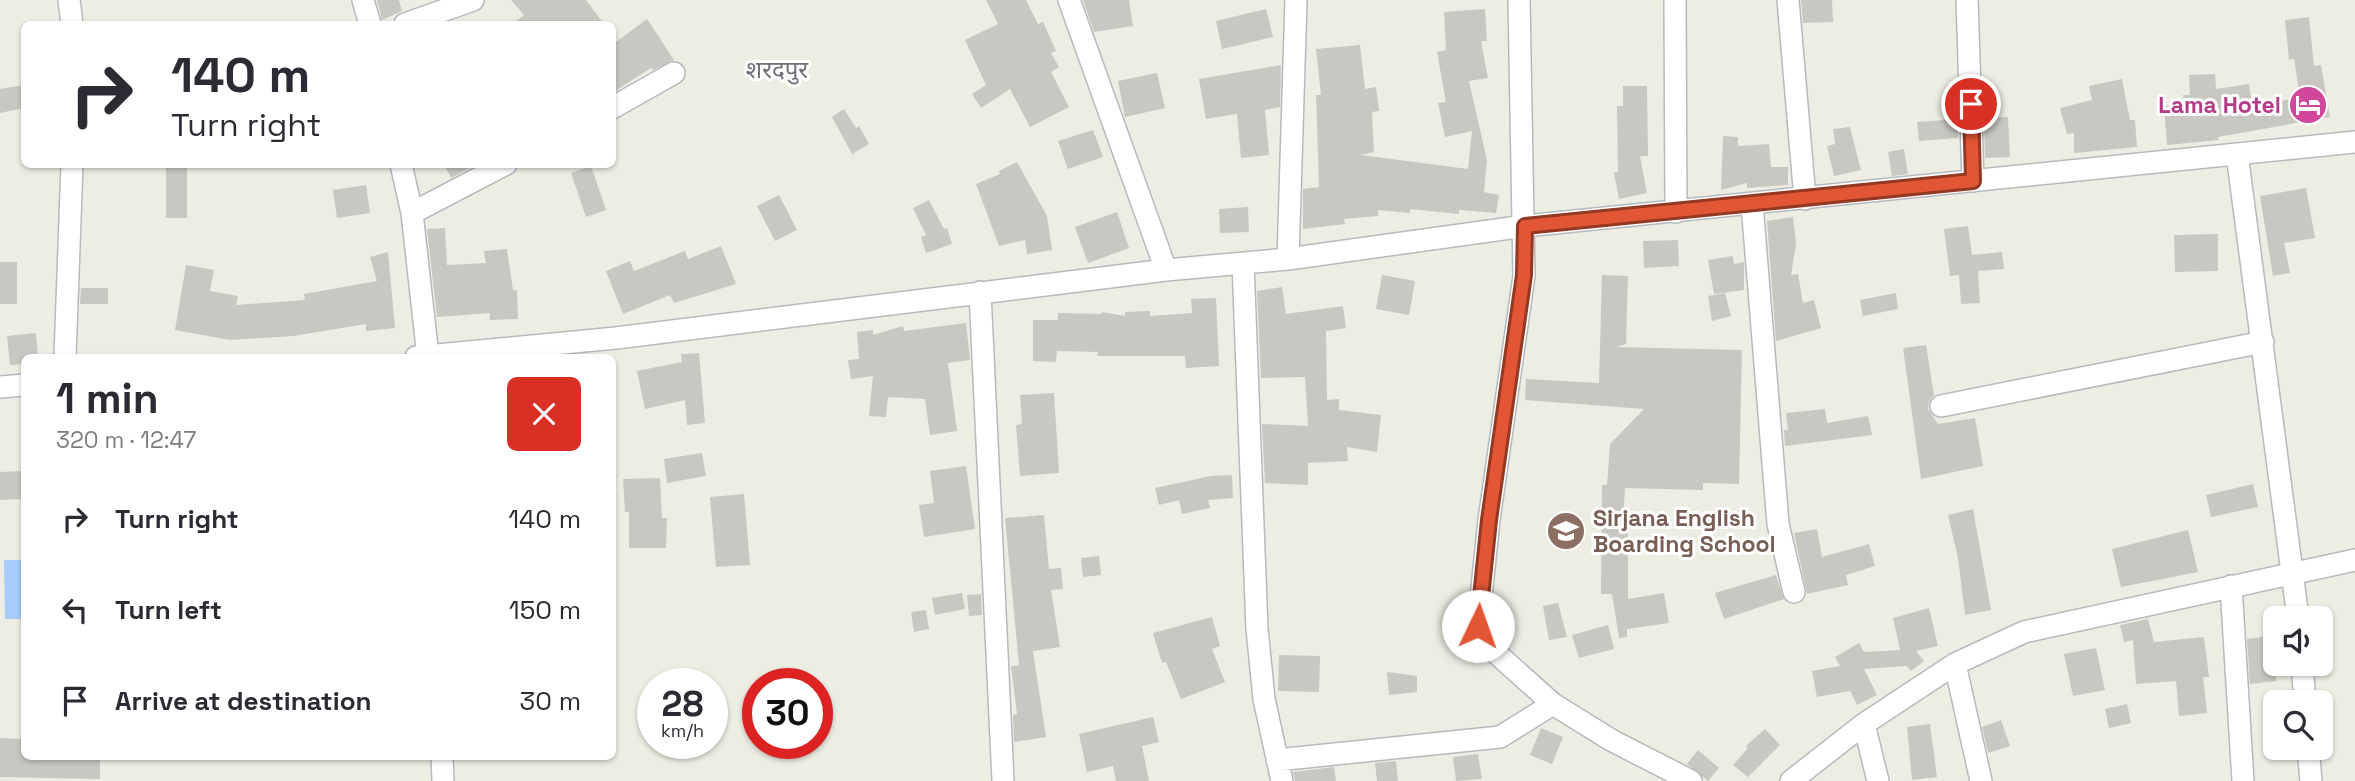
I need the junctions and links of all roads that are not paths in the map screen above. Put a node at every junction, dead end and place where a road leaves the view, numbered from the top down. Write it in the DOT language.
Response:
graph roads {
  1 [pos="69,0"];
  2 [pos="363,0"];
  3 [pos="473,0"];
  4 [pos="1069,0"];
  5 [pos="1296,0"];
  6 [pos="1519,0"];
  7 [pos="1675,0"];
  8 [pos="1788,0"];
  9 [pos="1967,0"];
  10 [pos="72,21"];
  11 [pos="369,21"];
  12 [pos="414,21"];
  13 [pos="674,73"];
  14 [pos="616,106"];
  15 [pos="2355,142"];
  16 [pos="2236,154"];
  17 [pos="72,168"];
  18 [pos="402,168"];
  19 [pos="498,168"];
  20 [pos="1973,181"];
  21 [pos="1805,199"];
  22 [pos="1752,204"];
  23 [pos="1676,212"];
  24 [pos="412,214"];
  25 [pos="1525,226"];
  26 [pos="1288,259"];
  27 [pos="1243,263"];
  28 [pos="1166,270"];
  29 [pos="980,292"];
  30 [pos="2263,342"];
  31 [pos="614,347"];
  32 [pos="65,354"];
  33 [pos="428,354"];
  34 [pos="484,354"];
  35 [pos="21,385"];
  36 [pos="0,387"];
  37 [pos="1941,406"];
  38 [pos="2355,560"];
  39 [pos="2295,572"];
  40 [pos="2231,586"];
  41 [pos="1794,592"];
  42 [pos="2297,606"];
  43 [pos="1955,664"];
  44 [pos="1553,704"];
  45 [pos="1864,724"];
  46 [pos="442,760"];
  47 [pos="2309,760"];
  48 [pos="1279,771"];
  49 [pos="443,781"];
  50 [pos="1003,781"];
  51 [pos="1691,781"];
  52 [pos="1791,781"];
  53 [pos="1878,781"];
  54 [pos="1981,781"];
  55 [pos="2243,781"];
  56 [pos="2311,781"];
  1 -- 10 [label="street"];
  2 -- 11 [label="street"];
  3 -- 12 [label="street"];
  4 -- 28 [label="street"];
  5 -- 26 [label="street"];
  6 -- 25 [label="street"];
  7 -- 23 [label="street"];
  8 -- 21 [label="street"];
  9 -- 20 [label="street"];
  13 -- 14 [label="street"];
  15 -- 16 [label="street"];
  16 -- 20 [label="street"];
  16 -- 30 [label="street"];
  17 -- 32 [label="street"];
  18 -- 24 [label="street"];
  19 -- 24 [label="street"];
  20 -- 21 [label="street"];
  21 -- 22 [label="street"];
  22 -- 23 [label="street"];
  22 -- 41 [label="street"];
  23 -- 25 [label="street"];
  24 -- 33 [label="street"];
  25 -- 26 [label="street"];
  25 -- 44 [label="street"];
  26 -- 27 [label="street"];
  27 -- 28 [label="street"];
  27 -- 48 [label="street"];
  28 -- 29 [label="street"];
  29 -- 31 [label="street"];
  29 -- 50 [label="street"];
  30 -- 37 [label="street"];
  30 -- 39 [label="street"];
  31 -- 34 [label="street"];
  35 -- 36 [label="street"];
  38 -- 39 [label="street"];
  39 -- 40 [label="street"];
  39 -- 42 [label="street"];
  40 -- 43 [label="street"];
  40 -- 55 [label="street"];
  43 -- 45 [label="street"];
  43 -- 54 [label="street"];
  44 -- 48 [label="street"];
  44 -- 51 [label="street"];
  45 -- 52 [label="street"];
  45 -- 53 [label="street"];
  46 -- 49 [label="street"];
  47 -- 56 [label="street"];
}
